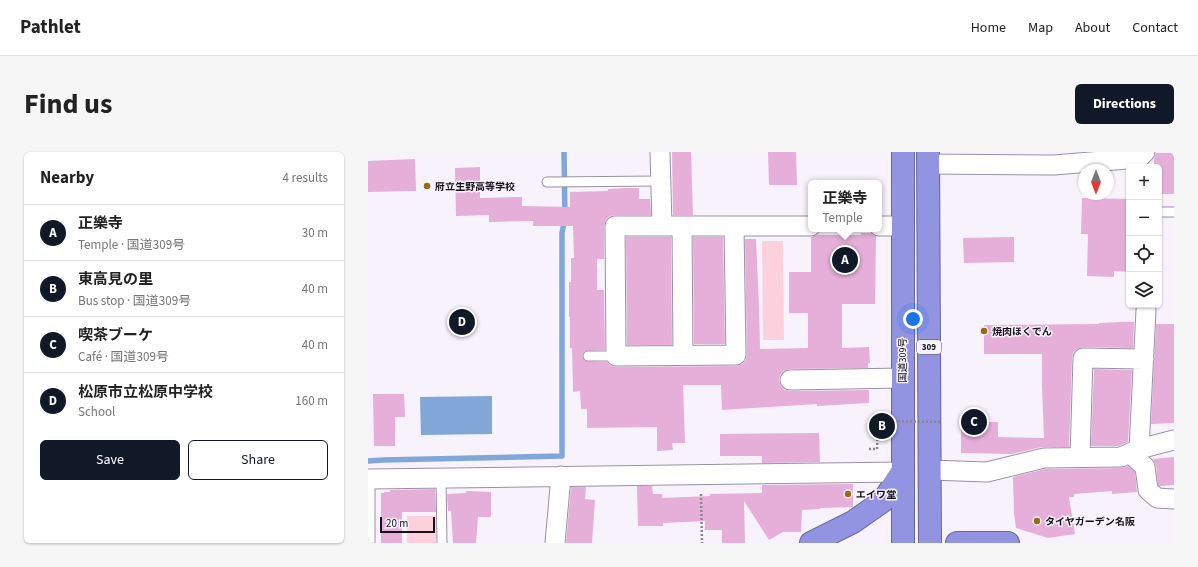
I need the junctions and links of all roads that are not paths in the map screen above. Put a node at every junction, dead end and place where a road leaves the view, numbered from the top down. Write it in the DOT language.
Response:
graph roads {
  1 [pos="660,152"];
  2 [pos="903,152"];
  3 [pos="1141,154"];
  4 [pos="1081,157"];
  5 [pos="928,158"];
  6 [pos="660,181"];
  7 [pos="547,182"];
  8 [pos="1162,212"];
  9 [pos="1174,212"];
  10 [pos="662,226"];
  11 [pos="682,226"];
  12 [pos="734,226"];
  13 [pos="808,226"];
  14 [pos="882,226"];
  15 [pos="902,226"];
  16 [pos="1147,308"];
  17 [pos="683,355"];
  18 [pos="588,356"];
  19 [pos="616,356"];
  20 [pos="1144,359"];
  21 [pos="902,378"];
  22 [pos="790,380"];
  23 [pos="1174,440"];
  24 [pos="1135,451"];
  25 [pos="1080,458"];
  26 [pos="930,470"];
  27 [pos="902,472"];
  28 [pos="561,476"];
  29 [pos="369,479"];
  30 [pos="441,479"];
  31 [pos="1174,499"];
  32 [pos="370,543"];
  33 [pos="442,543"];
  34 [pos="555,543"];
  35 [pos="811,543"];
  36 [pos="903,543"];
  37 [pos="930,543"];
  38 [pos="957,543"];
  39 [pos="1006,543"];
  1 -- 6 [label="street"];
  2 -- 15 [label="highway, 国道309号 / 309"];
  3 -- 4 [label="street"];
  4 -- 5 [label="street"];
  5 -- 26 [label="highway, 309"];
  6 -- 7 [label="lane"];
  6 -- 10 [label="street"];
  8 -- 9 [label="lane"];
  10 -- 11 [label="street"];
  10 -- 19 [label="street"];
  11 -- 12 [label="street"];
  11 -- 17 [label="street"];
  12 -- 13 [label="street"];
  12 -- 17 [label="street"];
  14 -- 15 [label="street"];
  15 -- 21 [label="highway, 国道309号 / 309"];
  16 -- 20 [label="street"];
  17 -- 19 [label="street"];
  18 -- 19 [label="lane"];
  20 -- 24 [label="street"];
  20 -- 25 [label="street"];
  21 -- 22 [label="street"];
  21 -- 27 [label="highway, 国道309号 / 309"];
  23 -- 24 [label="street"];
  24 -- 25 [label="street"];
  24 -- 31 [label="street"];
  25 -- 26 [label="street"];
  26 -- 37 [label="highway, 309"];
  27 -- 28 [label="street"];
  27 -- 35 [label="highway"];
  27 -- 36 [label="highway, 国道309号 / 309"];
  28 -- 30 [label="street"];
  28 -- 34 [label="street"];
  29 -- 30 [label="street"];
  29 -- 32 [label="lane"];
  30 -- 33 [label="lane"];
  38 -- 39 [label="highway"];
}
